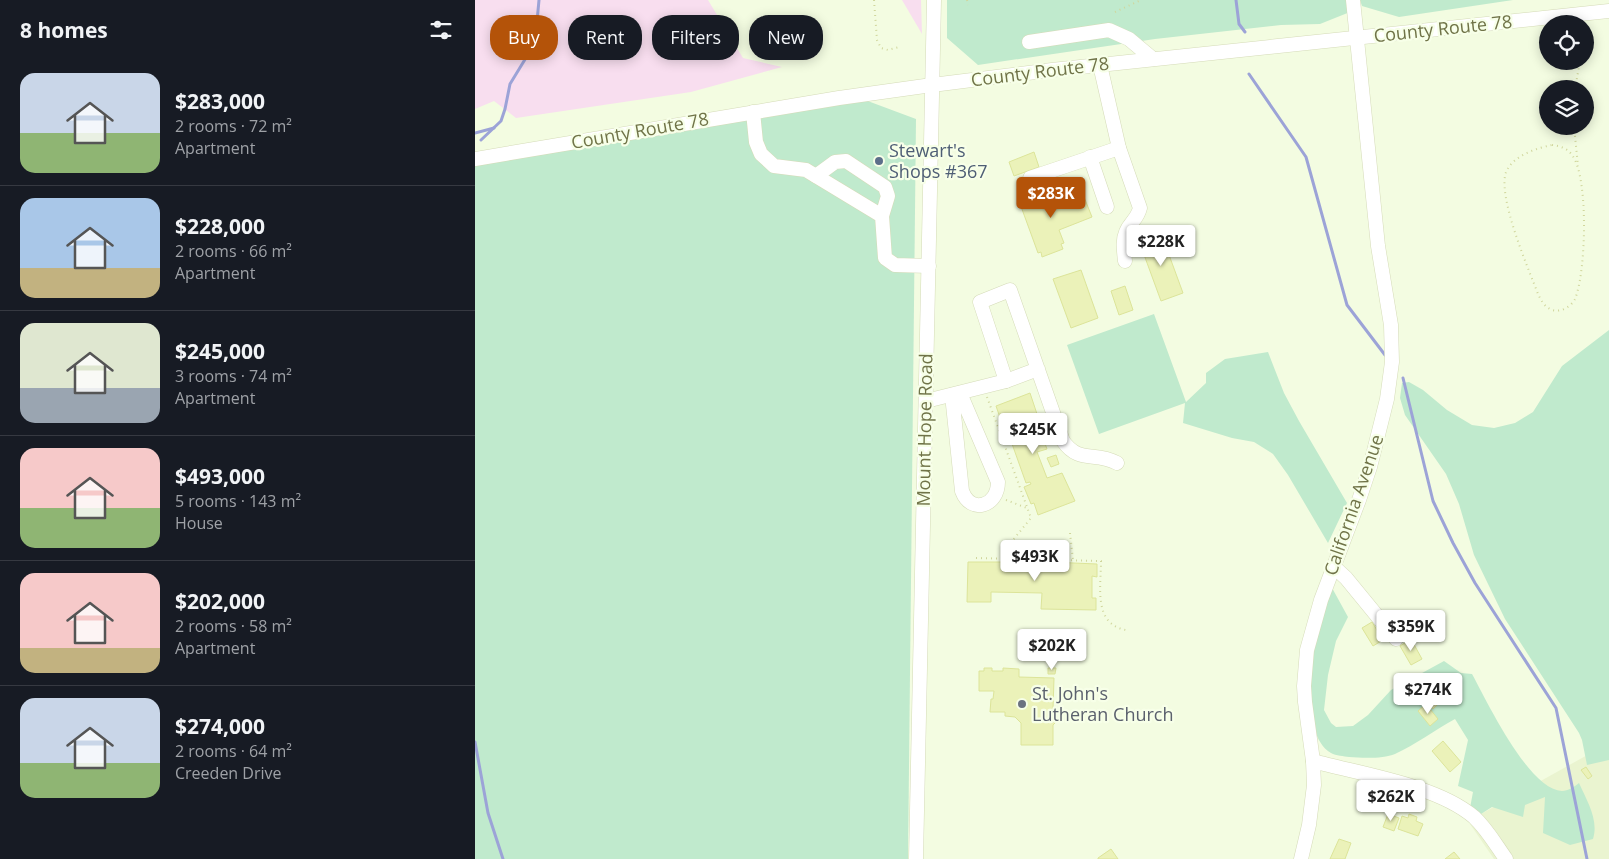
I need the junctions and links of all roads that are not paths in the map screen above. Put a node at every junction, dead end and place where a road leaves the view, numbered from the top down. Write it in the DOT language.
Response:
graph roads {
  1 [pos="934,0"];
  2 [pos="1353,0"];
  3 [pos="1609,11"];
  4 [pos="1358,38"];
  5 [pos="1029,42"];
  6 [pos="1153,59"];
  7 [pos="1100,65"];
  8 [pos="932,85"];
  9 [pos="753,112"];
  10 [pos="1119,148"];
  11 [pos="1090,158"];
  12 [pos="475,159"];
  13 [pos="816,176"];
  14 [pos="1030,178"];
  15 [pos="1107,207"];
  16 [pos="882,216"];
  17 [pos="1125,261"];
  18 [pos="929,266"];
  19 [pos="1037,369"];
  20 [pos="1006,381"];
  21 [pos="956,394"];
  22 [pos="926,401"];
  23 [pos="1117,463"];
  24 [pos="1333,566"];
  25 [pos="1396,639"];
  26 [pos="1313,761"];
  27 [pos="916,859"];
  28 [pos="1301,859"];
  29 [pos="1507,859"];
  1 -- 8 [label="street, Mount Hope Road"];
  2 -- 4 [label="street, California Avenue"];
  3 -- 4 [label="street, County Route 78"];
  4 -- 6 [label="street, County Route 78"];
  4 -- 24 [label="street, California Avenue"];
  5 -- 6 [label="street"];
  6 -- 7 [label="street, County Route 78"];
  7 -- 8 [label="street, County Route 78"];
  7 -- 10 [label="street"];
  8 -- 9 [label="street, County Route 78"];
  8 -- 18 [label="street, Mount Hope Road"];
  9 -- 12 [label="street, County Route 78"];
  9 -- 13 [label="street"];
  10 -- 11 [label="street"];
  10 -- 17 [label="street"];
  11 -- 14 [label="street"];
  11 -- 15 [label="street"];
  13 -- 16 [label="street"];
  13 -- 16 [label="street"];
  16 -- 18 [label="street"];
  18 -- 22 [label="street, Mount Hope Road"];
  19 -- 20 [label="street"];
  19 -- 20 [label="street"];
  19 -- 23 [label="street"];
  20 -- 21 [label="street"];
  21 -- 21 [label="street"];
  21 -- 22 [label="street"];
  22 -- 27 [label="street, Mount Hope Road"];
  24 -- 25 [label="street"];
  24 -- 26 [label="street, California Avenue"];
  26 -- 28 [label="street, California Avenue"];
  26 -- 29 [label="street"];
}
